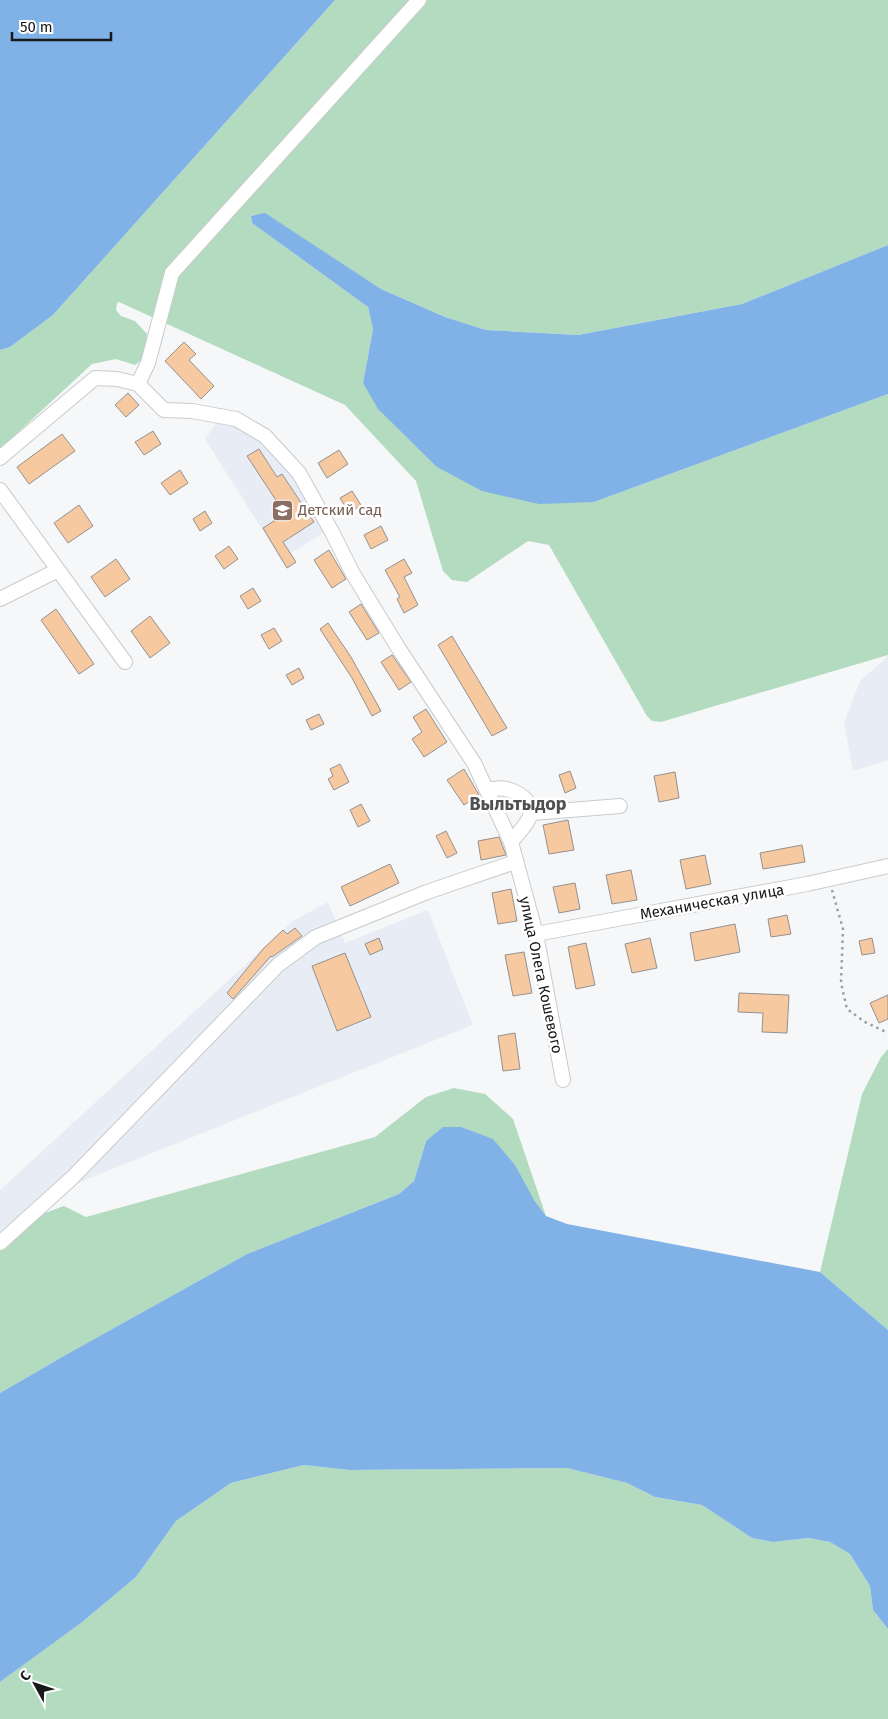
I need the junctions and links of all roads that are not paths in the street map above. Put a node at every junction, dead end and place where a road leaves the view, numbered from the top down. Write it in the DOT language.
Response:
graph roads {
  1 [pos="419,0"];
  2 [pos="138,384"];
  3 [pos="0,458"];
  4 [pos="0,490"];
  5 [pos="58,570"];
  6 [pos="0,599"];
  7 [pos="125,662"];
  8 [pos="487,791"];
  9 [pos="620,806"];
  10 [pos="532,813"];
  11 [pos="510,842"];
  12 [pos="515,862"];
  13 [pos="888,866"];
  14 [pos="536,934"];
  15 [pos="563,1080"];
  16 [pos="0,1243"];
  1 -- 2 [label="street"];
  2 -- 3 [label="street"];
  2 -- 8 [label="street, улица Олега Кошевого"];
  4 -- 5 [label="street"];
  5 -- 6 [label="street"];
  5 -- 7 [label="street"];
  8 -- 10 [label="street"];
  8 -- 11 [label="street, улица Олега Кошевого"];
  9 -- 10 [label="street"];
  10 -- 11 [label="street"];
  11 -- 12 [label="street, улица Олега Кошевого"];
  12 -- 14 [label="street, улица Олега Кошевого"];
  12 -- 16 [label="street"];
  13 -- 14 [label="street, Механическая улица"];
  14 -- 15 [label="street, улица Олега Кошевого"];
}
